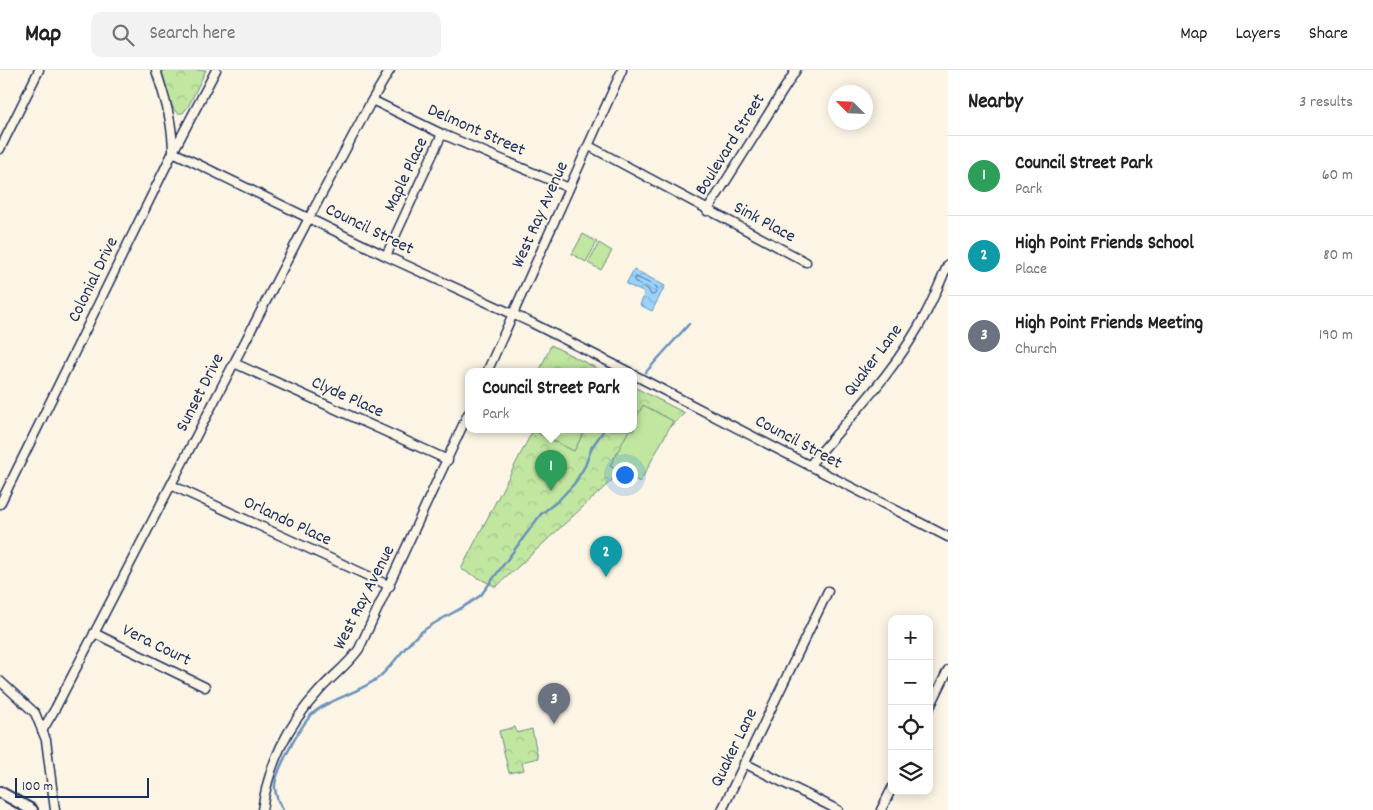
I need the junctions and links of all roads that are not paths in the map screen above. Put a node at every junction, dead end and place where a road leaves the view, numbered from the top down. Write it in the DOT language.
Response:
graph roads {
  1 [pos="40,70"];
  2 [pos="156,70"];
  3 [pos="216,70"];
  4 [pos="390,70"];
  5 [pos="622,70"];
  6 [pos="796,70"];
  7 [pos="372,100"];
  8 [pos="442,134"];
  9 [pos="589,146"];
  10 [pos="0,149"];
  11 [pos="173,152"];
  12 [pos="569,188"];
  13 [pos="707,211"];
  14 [pos="309,218"];
  15 [pos="386,256"];
  16 [pos="806,262"];
  17 [pos="948,264"];
  18 [pos="513,315"];
  19 [pos="234,363"];
  20 [pos="489,368"];
  21 [pos="621,368"];
  22 [pos="637,377"];
  23 [pos="465,421"];
  24 [pos="448,460"];
  25 [pos="809,466"];
  26 [pos="171,485"];
  27 [pos="0,504"];
  28 [pos="948,537"];
  29 [pos="390,586"];
  30 [pos="828,592"];
  31 [pos="94,633"];
  32 [pos="948,670"];
  33 [pos="0,681"];
  34 [pos="205,686"];
  35 [pos="931,705"];
  36 [pos="42,731"];
  37 [pos="744,763"];
  38 [pos="0,792"];
  39 [pos="889,795"];
  40 [pos="32,810"];
  41 [pos="55,810"];
  42 [pos="262,810"];
  43 [pos="722,810"];
  44 [pos="838,810"];
  45 [pos="882,810"];
  1 -- 10 [label="street"];
  2 -- 11 [label="street"];
  3 -- 11 [label="street, Colonial Drive"];
  4 -- 7 [label="street, Sunset Drive"];
  5 -- 9 [label="street, West Ray Avenue"];
  6 -- 13 [label="street, Boulevard Street"];
  7 -- 8 [label="street, Delmont Street"];
  7 -- 14 [label="street, Sunset Drive"];
  8 -- 12 [label="street, Delmont Street"];
  8 -- 15 [label="street, Maple Place"];
  9 -- 12 [label="street, West Ray Avenue"];
  9 -- 13 [label="street"];
  11 -- 14 [label="street, Council Street"];
  11 -- 27 [label="street, Colonial Drive"];
  12 -- 18 [label="street, West Ray Avenue"];
  13 -- 16 [label="street, Sink Place"];
  14 -- 15 [label="street, Council Street"];
  14 -- 19 [label="street, Sunset Drive"];
  15 -- 18 [label="street, Council Street"];
  17 -- 25 [label="street, Quaker Lane"];
  18 -- 20 [label="street, West Ray Avenue"];
  18 -- 21 [label="street, Council Street"];
  19 -- 24 [label="street, Clyde Place"];
  19 -- 26 [label="street, Sunset Drive"];
  22 -- 25 [label="street, Council Street"];
  23 -- 24 [label="street, West Ray Avenue"];
  24 -- 29 [label="street, West Ray Avenue"];
  25 -- 28 [label="street, Council Street"];
  26 -- 29 [label="street, Orlando Place"];
  26 -- 31 [label="street, Sunset Drive"];
  29 -- 42 [label="street, West Ray Avenue"];
  30 -- 37 [label="street, Quaker Lane"];
  31 -- 34 [label="street, Vera Court"];
  31 -- 36 [label="street, Sunset Drive"];
  32 -- 35 [label="street"];
  33 -- 36 [label="street"];
  36 -- 41 [label="street"];
  37 -- 43 [label="street, Quaker Lane"];
  37 -- 44 [label="street"];
  38 -- 40 [label="street"];
  39 -- 45 [label="street"];
}
